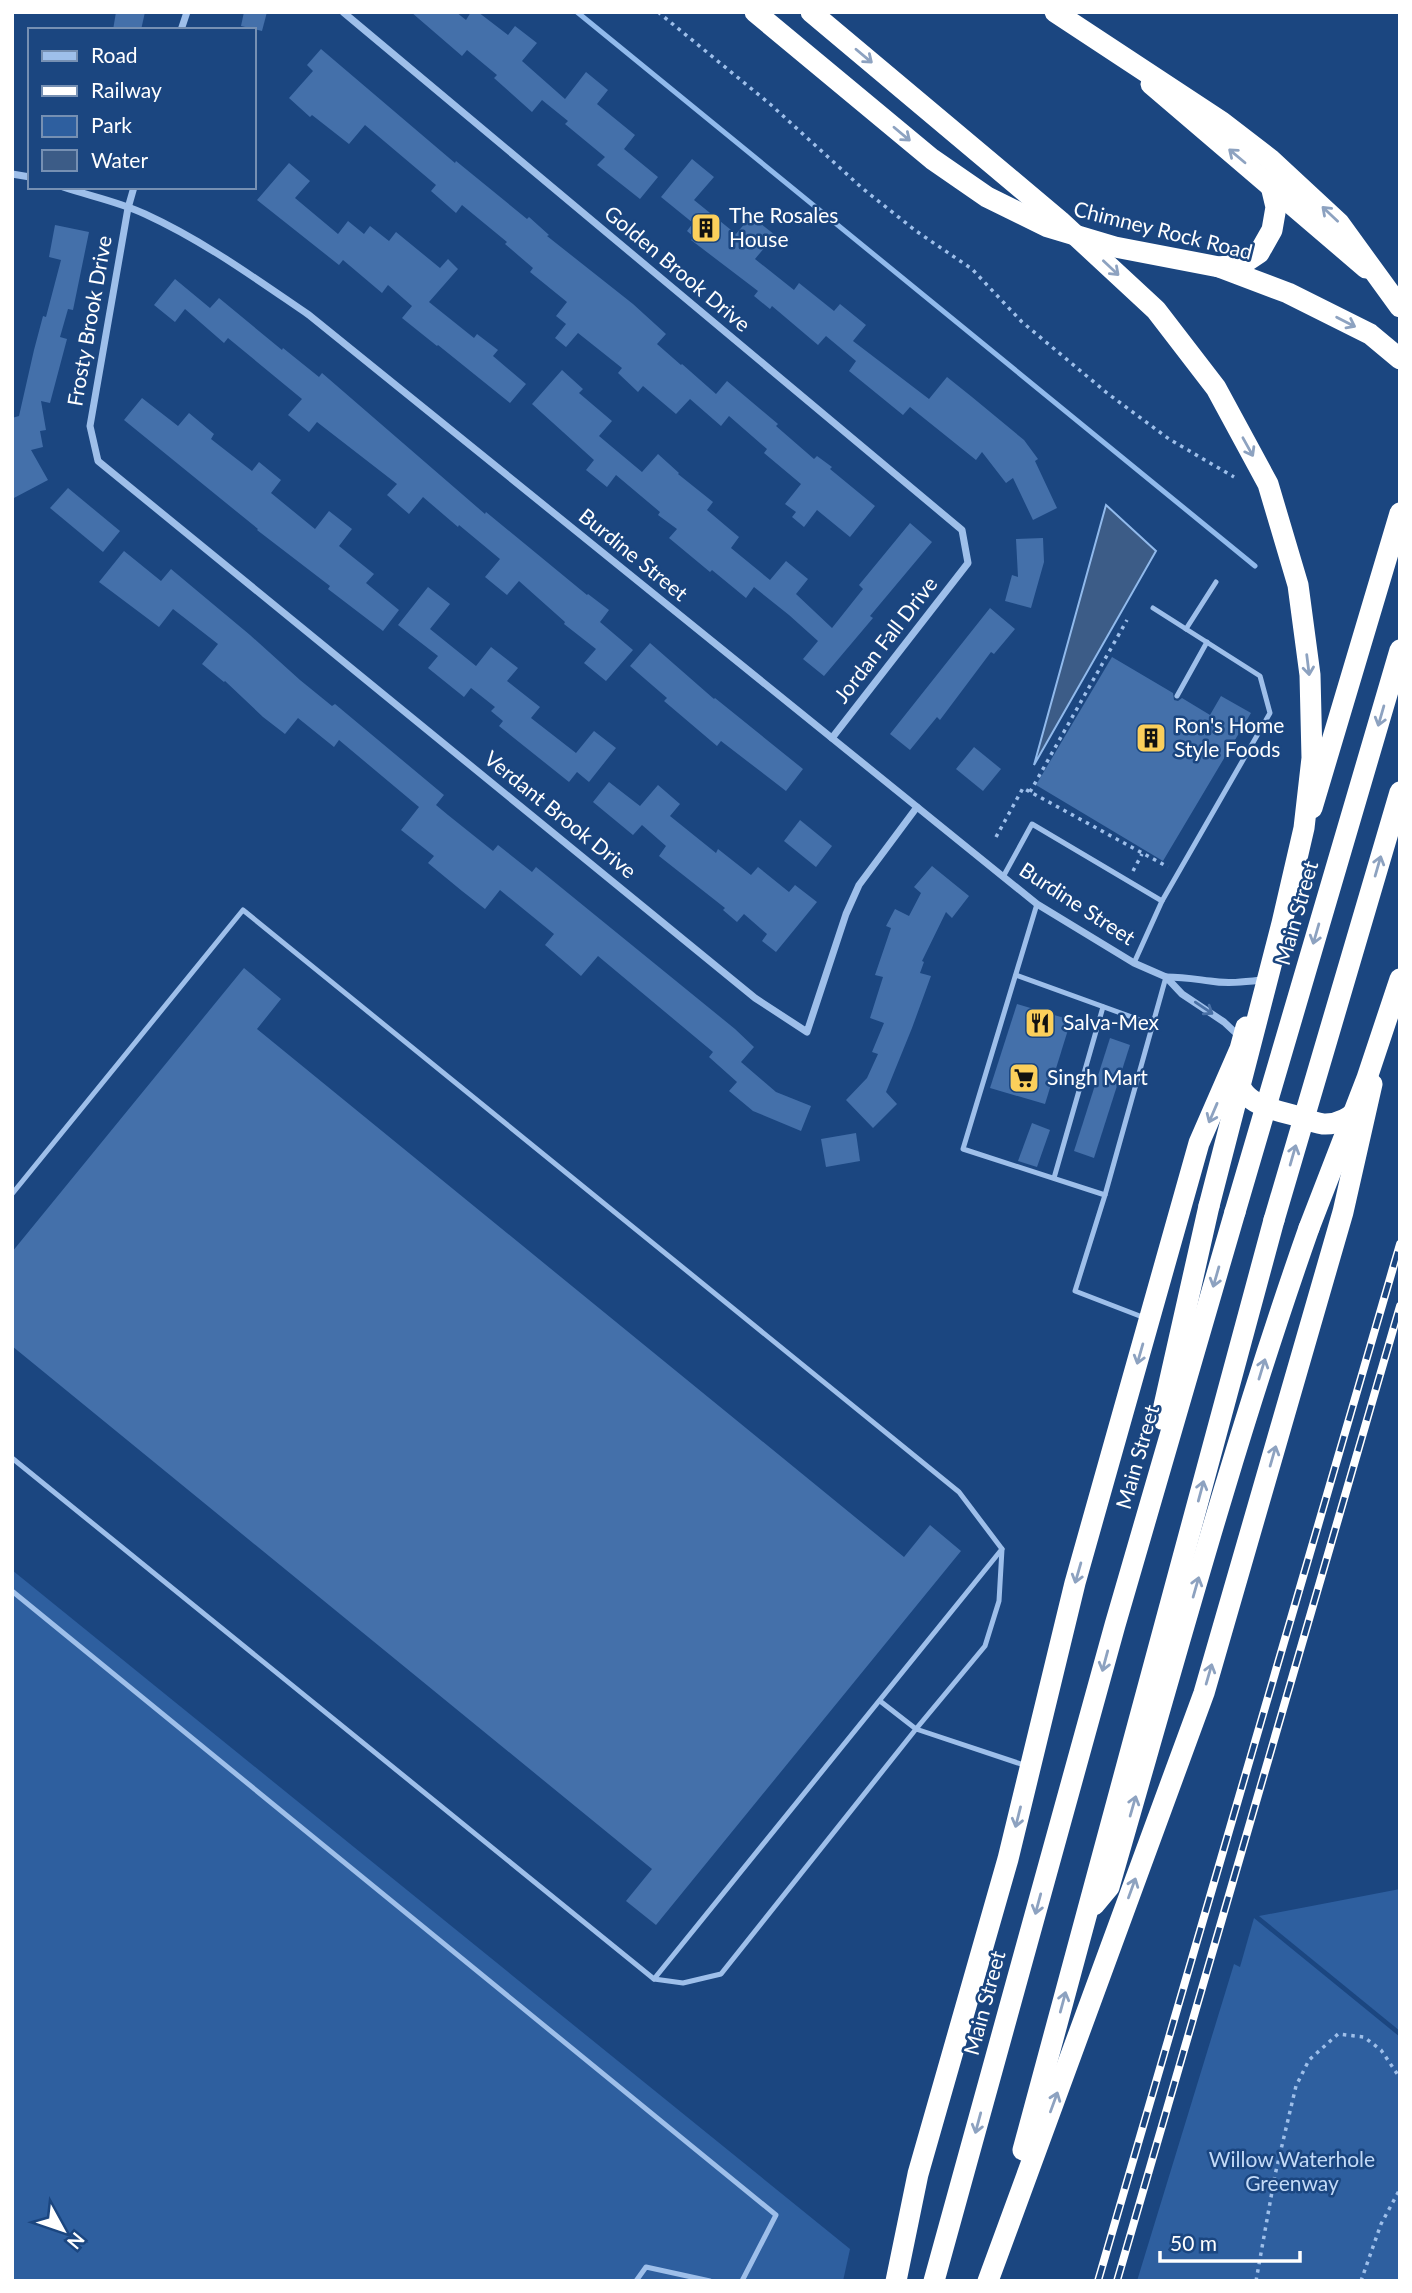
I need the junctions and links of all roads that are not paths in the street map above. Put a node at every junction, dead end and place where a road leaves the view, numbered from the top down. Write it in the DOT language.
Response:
graph roads {
  1 [pos="343,12"];
  2 [pos="755,12"];
  3 [pos="811,12"];
  4 [pos="1055,12"];
  5 [pos="1067,12"];
  6 [pos="1271,186"];
  7 [pos="69,189"];
  8 [pos="133,189"];
  9 [pos="128,208"];
  10 [pos="1219,267"];
  11 [pos="1400,297"];
  12 [pos="1400,307"];
  13 [pos="1400,359"];
  14 [pos="98,461"];
  15 [pos="1400,513"];
  16 [pos="968,563"];
  17 [pos="1391,568"];
  18 [pos="1216,582"];
  19 [pos="1153,608"];
  20 [pos="1186,629"];
  21 [pos="1207,642"];
  22 [pos="1400,650"];
  23 [pos="1177,695"];
  24 [pos="832,738"];
  25 [pos="1400,792"];
  26 [pos="917,807"];
  27 [pos="1003,877"];
  28 [pos="1162,901"];
  29 [pos="1037,904"];
  30 [pos="1134,963"];
  31 [pos="1016,975"];
  32 [pos="1166,977"];
  33 [pos="1400,978"];
  34 [pos="1261,980"];
  35 [pos="1103,1006"];
  36 [pos="1151,1024"];
  37 [pos="1241,1044"];
  38 [pos="1371,1089"];
  39 [pos="1054,1178"];
  40 [pos="12,1194"];
  41 [pos="1105,1195"];
  42 [pos="1149,1320"];
  43 [pos="12,1458"];
  44 [pos="1002,1549"];
  45 [pos="12,1591"];
  46 [pos="1115,1625"];
  47 [pos="880,1701"];
  48 [pos="916,1729"];
  49 [pos="1030,1767"];
  50 [pos="1088,1911"];
  51 [pos="654,1979"];
  52 [pos="636,2281"];
  53 [pos="710,2281"];
  54 [pos="742,2281"];
  55 [pos="896,2281"];
  56 [pos="934,2281"];
  57 [pos="988,2281"];
  1 -- 16 [label="street, Golden Brook Drive"];
  2 -- 10 [label="highway, Chimney Rock Road, one-way"];
  3 -- 46 [label="highway, one-way, bridge"];
  12 -- 4 [label="highway, one-way, bridge"];
  6 -- 5 [label="highway, one-way"];
  6 -- 10 [label="highway"];
  6 -- 11 [label="highway"];
  7 -- 9 [label="street, Burdine Street"];
  8 -- 9 [label="street, Frosty Brook Drive"];
  9 -- 14 [label="street, Frosty Brook Drive"];
  9 -- 24 [label="street, Burdine Street"];
  10 -- 13 [label="highway, Chimney Rock Road, one-way"];
  14 -- 26 [label="street, Verdant Brook Drive"];
  15 -- 17 [label="highway"];
  16 -- 24 [label="street, Jordan Fall Drive"];
  17 -- 34 [label="highway"];
  18 -- 20 [label="lane"];
  19 -- 20 [label="lane"];
  20 -- 21 [label="lane"];
  21 -- 23 [label="lane"];
  21 -- 28 [label="lane"];
  22 -- 46 [label="highway, Main Street, one-way, bridge"];
  24 -- 26 [label="street, Burdine Street"];
  50 -- 25 [label="highway, one-way, bridge"];
  26 -- 27 [label="street, Burdine Street"];
  27 -- 28 [label="lane"];
  27 -- 29 [label="street, Burdine Street"];
  28 -- 30 [label="lane"];
  29 -- 30 [label="street, Burdine Street"];
  29 -- 31 [label="lane"];
  30 -- 32 [label="street, Burdine Street"];
  31 -- 35 [label="lane"];
  31 -- 39 [label="lane"];
  32 -- 34 [label="street, Burdine Street"];
  32 -- 36 [label="lane"];
  32 -- 37 [label="street, Burdine Street, one-way"];
  33 -- 38 [label="highway"];
  50 -- 33 [label="highway, one-way, bridge"];
  34 -- 37 [label="highway"];
  35 -- 36 [label="lane"];
  35 -- 39 [label="lane"];
  36 -- 41 [label="lane"];
  37 -- 38 [label="highway"];
  37 -- 42 [label="highway, one-way"];
  57 -- 38 [label="highway, one-way"];
  39 -- 41 [label="lane"];
  40 -- 44 [label="lane"];
  41 -- 42 [label="lane"];
  42 -- 49 [label="highway, one-way"];
  43 -- 51 [label="lane"];
  44 -- 47 [label="lane"];
  44 -- 48 [label="lane"];
  45 -- 54 [label="lane"];
  46 -- 56 [label="highway, Main Street, one-way"];
  47 -- 48 [label="lane"];
  47 -- 51 [label="lane"];
  48 -- 49 [label="lane"];
  48 -- 51 [label="lane"];
  49 -- 55 [label="highway, one-way"];
  57 -- 50 [label="highway, one-way"];
  52 -- 53 [label="lane"];
}
